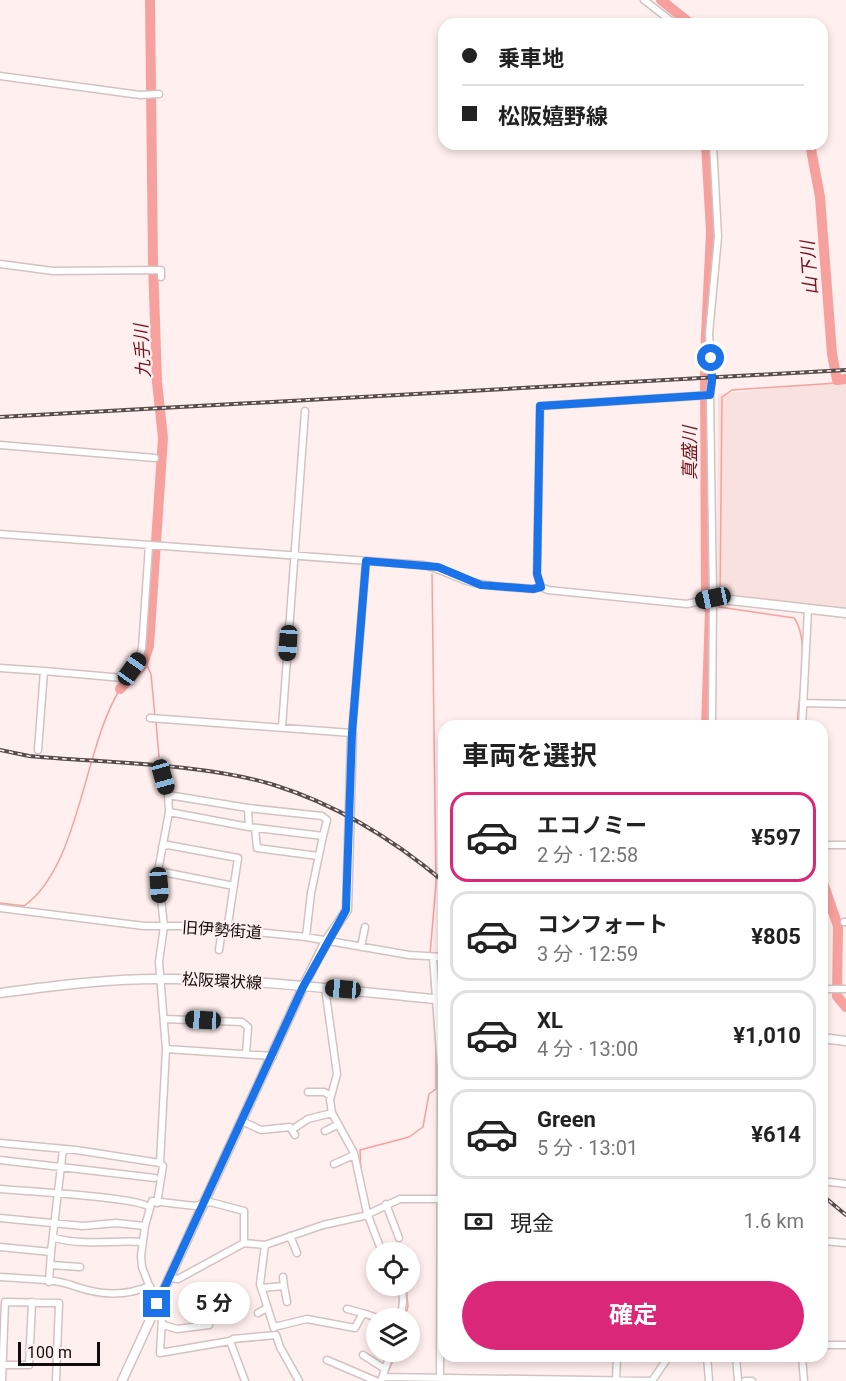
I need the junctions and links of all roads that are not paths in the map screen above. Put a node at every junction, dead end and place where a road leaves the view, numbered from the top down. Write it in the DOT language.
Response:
graph roads {
  1 [pos="644,0"];
  2 [pos="667,18"];
  3 [pos="0,76"];
  4 [pos="159,94"];
  5 [pos="713,150"];
  6 [pos="0,264"];
  7 [pos="161,277"];
  8 [pos="710,395"];
  9 [pos="305,411"];
  10 [pos="0,445"];
  11 [pos="155,458"];
  12 [pos="0,534"];
  13 [pos="149,545"];
  14 [pos="293,556"];
  15 [pos="366,561"];
  16 [pos="541,587"];
  17 [pos="718,598"];
  18 [pos="808,610"];
  19 [pos="846,613"];
  20 [pos="0,668"];
  21 [pos="44,671"];
  22 [pos="802,704"];
  23 [pos="846,704"];
  24 [pos="150,718"];
  25 [pos="712,720"];
  26 [pos="802,720"];
  27 [pos="282,727"];
  28 [pos="352,733"];
  29 [pos="38,750"];
  30 [pos="163,777"];
  31 [pos="168,795"];
  32 [pos="248,808"];
  33 [pos="169,812"];
  34 [pos="252,828"];
  35 [pos="323,836"];
  36 [pos="828,845"];
  37 [pos="846,845"];
  38 [pos="162,847"];
  39 [pos="318,856"];
  40 [pos="158,871"];
  41 [pos="234,886"];
  42 [pos="0,908"];
  43 [pos="164,926"];
  44 [pos="365,927"];
  45 [pos="222,928"];
  46 [pos="306,937"];
  47 [pos="326,941"];
  48 [pos="361,947"];
  49 [pos="219,950"];
  50 [pos="433,957"];
  51 [pos="438,957"];
  52 [pos="162,979"];
  53 [pos="303,987"];
  54 [pos="325,988"];
  55 [pos="438,991"];
  56 [pos="0,993"];
  57 [pos="438,1004"];
  58 [pos="164,1018"];
  59 [pos="438,1033"];
  60 [pos="828,1039"];
  61 [pos="846,1041"];
  62 [pos="166,1049"];
  63 [pos="246,1054"];
  64 [pos="273,1056"];
  65 [pos="438,1078"];
  66 [pos="308,1092"];
  67 [pos="331,1096"];
  68 [pos="332,1113"];
  69 [pos="242,1121"];
  70 [pos="337,1125"];
  71 [pos="296,1127"];
  72 [pos="325,1131"];
  73 [pos="295,1135"];
  74 [pos="0,1143"];
  75 [pos="63,1149"];
  76 [pos="354,1155"];
  77 [pos="0,1160"];
  78 [pos="160,1163"];
  79 [pos="334,1164"];
  80 [pos="61,1167"];
  81 [pos="155,1178"];
  82 [pos="828,1182"];
  83 [pos="846,1184"];
  84 [pos="0,1189"];
  85 [pos="58,1195"];
  86 [pos="438,1200"];
  87 [pos="157,1203"];
  88 [pos="204,1204"];
  89 [pos="386,1204"];
  90 [pos="149,1208"];
  91 [pos="367,1212"];
  92 [pos="0,1218"];
  93 [pos="55,1223"];
  94 [pos="145,1226"];
  95 [pos="290,1236"];
  96 [pos="55,1238"];
  97 [pos="399,1238"];
  98 [pos="828,1241"];
  99 [pos="143,1242"];
  100 [pos="378,1242"];
  101 [pos="243,1243"];
  102 [pos="846,1243"];
  103 [pos="266,1245"];
  104 [pos="0,1247"];
  105 [pos="51,1252"];
  106 [pos="297,1253"];
  107 [pos="51,1265"];
  108 [pos="80,1267"];
  109 [pos="0,1277"];
  110 [pos="284,1277"];
  111 [pos="170,1278"];
  112 [pos="49,1282"];
  113 [pos="150,1286"];
  114 [pos="284,1286"];
  115 [pos="261,1288"];
  116 [pos="32,1302"];
  117 [pos="287,1302"];
  118 [pos="157,1304"];
  119 [pos="267,1308"];
  120 [pos="346,1310"];
  121 [pos="258,1313"];
  122 [pos="366,1314"];
  123 [pos="163,1325"];
  124 [pos="209,1325"];
  125 [pos="274,1327"];
  126 [pos="274,1335"];
  127 [pos="230,1341"];
  128 [pos="828,1345"];
  129 [pos="846,1345"];
  130 [pos="363,1355"];
  131 [pos="327,1360"];
  132 [pos="387,1362"];
  133 [pos="440,1362"];
  134 [pos="616,1362"];
  135 [pos="665,1362"];
  136 [pos="707,1362"];
  137 [pos="736,1362"];
  138 [pos="802,1362"];
  139 [pos="2,1365"];
  140 [pos="385,1369"];
  141 [pos="382,1379"];
  142 [pos="440,1380"];
  143 [pos="616,1380"];
  144 [pos="2,1381"];
  145 [pos="56,1381"];
  146 [pos="122,1381"];
  147 [pos="245,1381"];
  148 [pos="299,1381"];
  149 [pos="376,1381"];
  150 [pos="652,1381"];
  151 [pos="709,1381"];
  152 [pos="738,1381"];
  153 [pos="745,1381"];
  154 [pos="752,1381"];
  155 [pos="804,1381"];
  1 -- 2 [label="street"];
  3 -- 4 [label="street"];
  5 -- 8 [label="street"];
  6 -- 7 [label="street"];
  8 -- 16 [label="street"];
  8 -- 17 [label="street"];
  9 -- 14 [label="street"];
  10 -- 11 [label="street"];
  12 -- 13 [label="street"];
  13 -- 14 [label="street"];
  13 -- 21 [label="street"];
  14 -- 15 [label="street"];
  14 -- 27 [label="street"];
  15 -- 16 [label="street"];
  15 -- 28 [label="street"];
  16 -- 17 [label="street"];
  17 -- 18 [label="main road"];
  17 -- 25 [label="street"];
  18 -- 19 [label="main road"];
  18 -- 22 [label="street"];
  20 -- 21 [label="street"];
  21 -- 29 [label="street"];
  22 -- 23 [label="street"];
  22 -- 26 [label="street"];
  24 -- 27 [label="street"];
  27 -- 28 [label="street"];
  28 -- 47 [label="main road"];
  30 -- 31 [label="street"];
  31 -- 32 [label="street"];
  31 -- 33 [label="street"];
  32 -- 34 [label="street"];
  32 -- 35 [label="street"];
  33 -- 34 [label="street"];
  33 -- 38 [label="street"];
  34 -- 35 [label="street"];
  34 -- 39 [label="street"];
  35 -- 39 [label="street"];
  36 -- 37 [label="street"];
  38 -- 40 [label="street"];
  38 -- 41 [label="street"];
  39 -- 46 [label="street"];
  40 -- 41 [label="street"];
  40 -- 43 [label="street"];
  41 -- 45 [label="street"];
  42 -- 43 [label="street, 旧伊勢街道"];
  43 -- 45 [label="street, 旧伊勢街道"];
  43 -- 52 [label="street"];
  44 -- 48 [label="street"];
  45 -- 46 [label="street, 旧伊勢街道"];
  45 -- 49 [label="street"];
  46 -- 47 [label="street, 旧伊勢街道"];
  47 -- 48 [label="street, 旧伊勢街道"];
  47 -- 53 [label="main road"];
  48 -- 50 [label="street, 旧伊勢街道"];
  50 -- 51 [label="street, 旧伊勢街道"];
  50 -- 55 [label="street"];
  52 -- 53 [label="main road, 松阪環状線"];
  52 -- 56 [label="main road, 松阪環状線"];
  52 -- 58 [label="street"];
  53 -- 54 [label="main road, 松阪環状線"];
  53 -- 64 [label="main road"];
  54 -- 57 [label="main road, 松阪環状線"];
  54 -- 67 [label="street"];
  58 -- 62 [label="street"];
  58 -- 63 [label="street"];
  59 -- 65 [label="street"];
  60 -- 61 [label="main road"];
  62 -- 63 [label="street"];
  62 -- 78 [label="street"];
  63 -- 64 [label="street"];
  64 -- 69 [label="main road"];
  66 -- 67 [label="street"];
  67 -- 68 [label="street"];
  68 -- 70 [label="street"];
  68 -- 71 [label="street"];
  69 -- 73 [label="street"];
  69 -- 88 [label="main road"];
  70 -- 72 [label="street"];
  70 -- 76 [label="street"];
  74 -- 75 [label="street"];
  75 -- 78 [label="street"];
  75 -- 80 [label="street"];
  76 -- 79 [label="street"];
  76 -- 91 [label="street"];
  77 -- 80 [label="street"];
  78 -- 87 [label="street"];
  80 -- 81 [label="street"];
  80 -- 85 [label="street"];
  82 -- 83 [label="street"];
  84 -- 85 [label="street"];
  85 -- 90 [label="street"];
  85 -- 93 [label="street"];
  86 -- 89 [label="street"];
  87 -- 88 [label="street"];
  87 -- 90 [label="street"];
  88 -- 101 [label="street"];
  88 -- 111 [label="main road"];
  89 -- 91 [label="street"];
  89 -- 97 [label="street"];
  90 -- 94 [label="street"];
  91 -- 95 [label="street"];
  91 -- 100 [label="street"];
  92 -- 93 [label="street"];
  93 -- 94 [label="street"];
  93 -- 96 [label="street"];
  94 -- 99 [label="street"];
  95 -- 103 [label="street"];
  95 -- 106 [label="street"];
  96 -- 99 [label="street"];
  96 -- 105 [label="street"];
  98 -- 102 [label="street"];
  99 -- 113 [label="street"];
  101 -- 103 [label="street"];
  101 -- 111 [label="street"];
  103 -- 115 [label="street"];
  104 -- 105 [label="street"];
  105 -- 107 [label="street"];
  107 -- 108 [label="street"];
  107 -- 112 [label="street"];
  109 -- 112 [label="street"];
  110 -- 114 [label="street"];
  111 -- 118 [label="main road"];
  112 -- 113 [label="street"];
  113 -- 118 [label="street"];
  114 -- 115 [label="street"];
  114 -- 117 [label="street"];
  115 -- 119 [label="street"];
  116 -- 139 [label="street"];
  116 -- 139 [label="street"];
  116 -- 145 [label="street"];
  118 -- 123 [label="street"];
  118 -- 146 [label="main road"];
  119 -- 121 [label="street"];
  119 -- 125 [label="street"];
  120 -- 122 [label="street"];
  122 -- 125 [label="street"];
  123 -- 124 [label="street"];
  123 -- 127 [label="street"];
  125 -- 126 [label="street"];
  126 -- 127 [label="street"];
  126 -- 148 [label="street"];
  127 -- 147 [label="street"];
  128 -- 129 [label="street"];
  130 -- 140 [label="street"];
  131 -- 149 [label="street"];
  132 -- 140 [label="street"];
  133 -- 142 [label="street"];
  134 -- 143 [label="street"];
  135 -- 150 [label="street"];
  136 -- 151 [label="street"];
  137 -- 152 [label="street"];
  138 -- 155 [label="street"];
  139 -- 144 [label="street"];
  140 -- 141 [label="street"];
  141 -- 142 [label="street"];
  142 -- 143 [label="street"];
  143 -- 150 [label="street"];
  153 -- 154 [label="street"];
}
